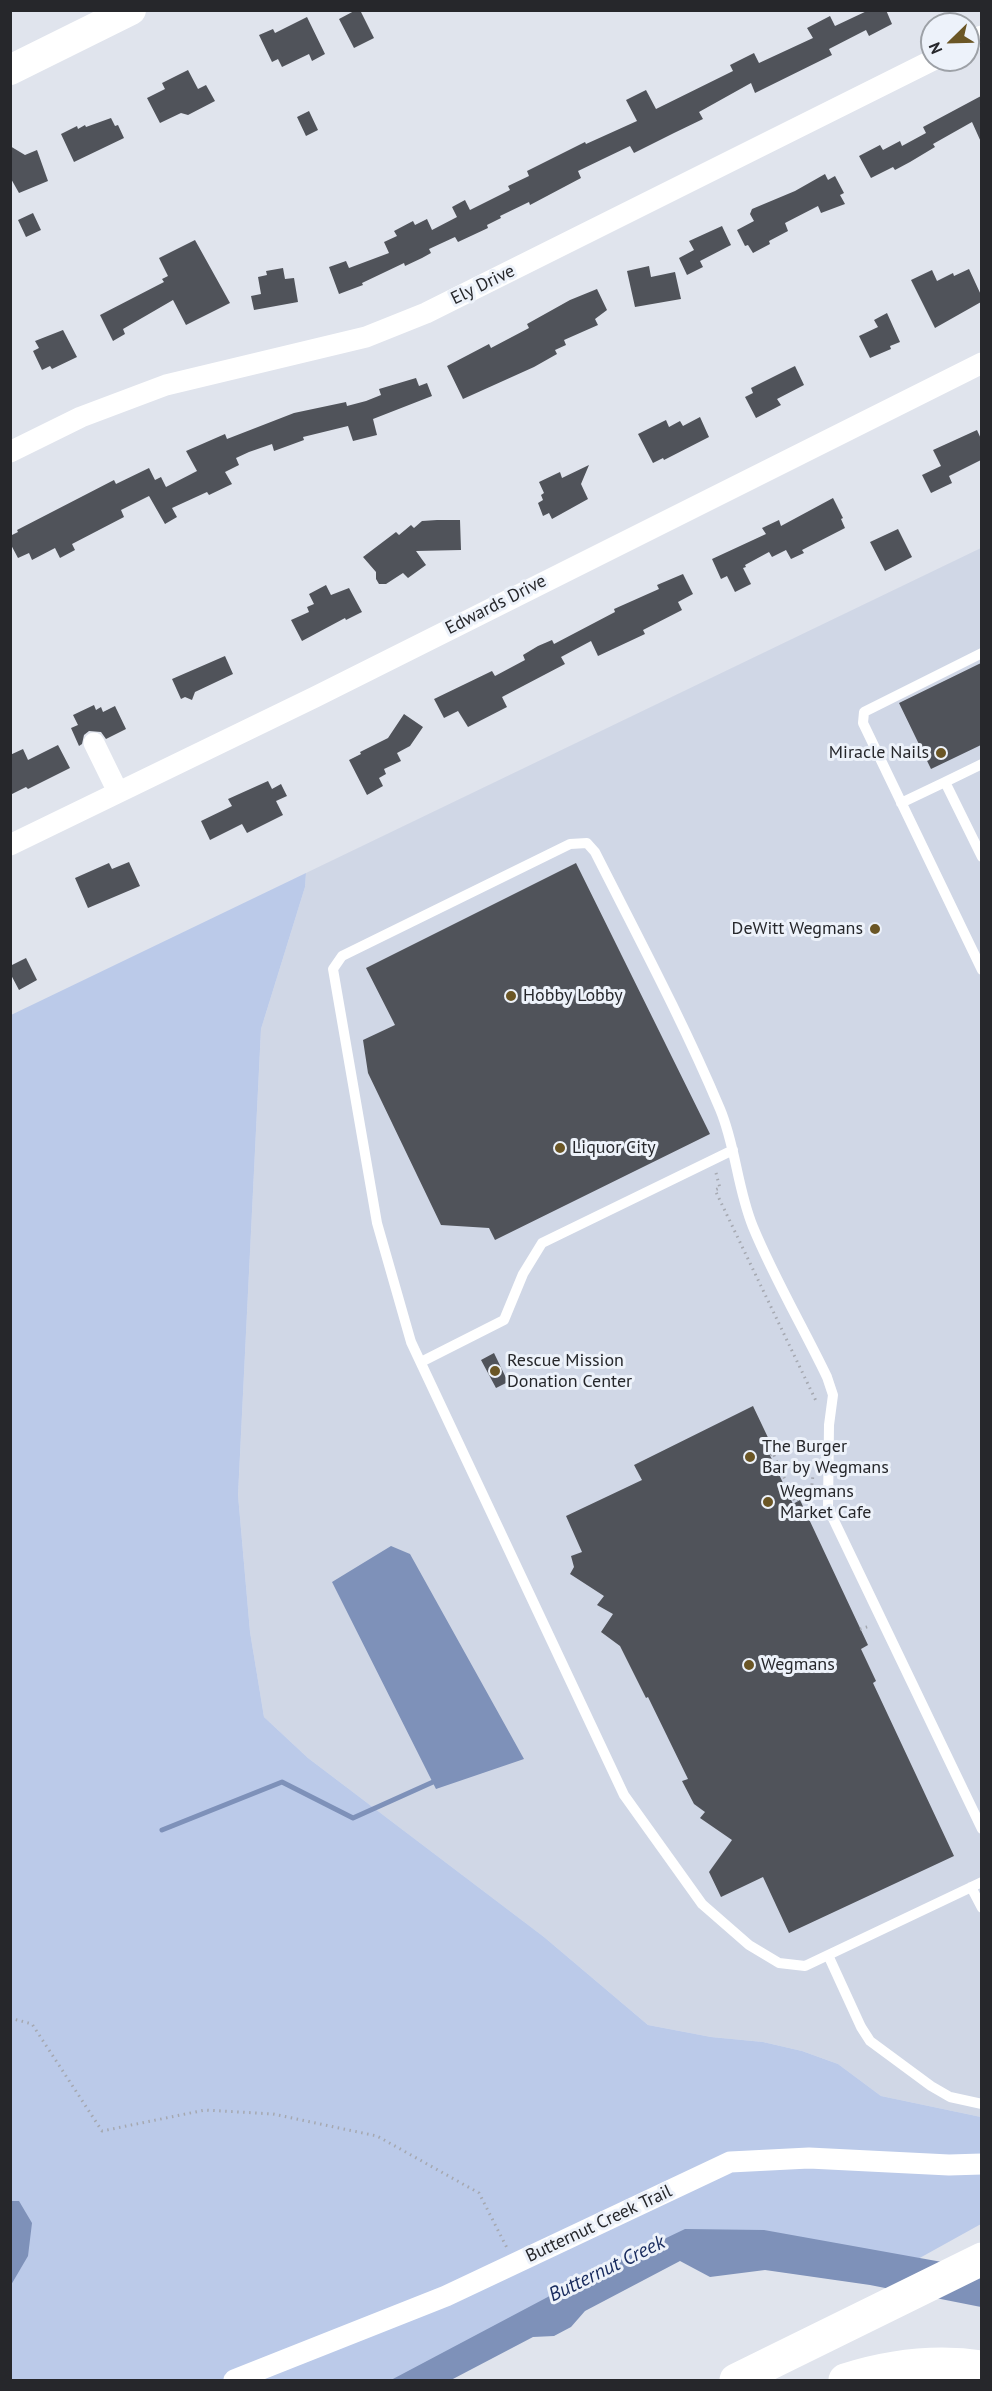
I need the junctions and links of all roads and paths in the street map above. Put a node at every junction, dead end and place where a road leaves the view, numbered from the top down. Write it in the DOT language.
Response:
graph roads {
  1 [pos="131,10"];
  2 [pos="920,66"];
  3 [pos="10,70"];
  4 [pos="981,363"];
  5 [pos="10,452"];
  6 [pos="981,653"];
  7 [pos="94,742"];
  8 [pos="981,764"];
  9 [pos="945,782"];
  10 [pos="118,792"];
  11 [pos="901,803"];
  12 [pos="10,845"];
  13 [pos="981,857"];
  14 [pos="977,951"];
  15 [pos="981,970"];
  16 [pos="733,1150"];
  17 [pos="711,1160"];
  18 [pos="421,1362"];
  19 [pos="819,1407"];
  20 [pos="770,1455"];
  21 [pos="813,1471"];
  22 [pos="981,1829"];
  23 [pos="976,1885"];
  24 [pos="981,1908"];
  25 [pos="828,1955"];
  26 [pos="10,2018"];
  27 [pos="981,2104"];
  28 [pos="981,2164"];
  29 [pos="505,2241"];
  30 [pos="981,2259"];
  31 [pos="981,2367"];
  32 [pos="234,2380"];
  33 [pos="736,2380"];
  34 [pos="845,2380"];
  1 -- 3 [label="street"];
  2 -- 5 [label="street, Ely Drive"];
  4 -- 10 [label="street, Edwards Drive"];
  6 -- 11 [label="lane"];
  7 -- 10 [label="street"];
  8 -- 9 [label="lane"];
  9 -- 11 [label="lane"];
  9 -- 13 [label="lane"];
  10 -- 12 [label="street, Edwards Drive"];
  11 -- 14 [label="lane"];
  14 -- 15 [label="lane"];
  16 -- 17 [label="lane"];
  16 -- 18 [label="lane"];
  16 -- 22 [label="lane"];
  17 -- 18 [label="lane"];
  17 -- 19 [label="path"];
  18 -- 25 [label="lane"];
  20 -- 21 [label="path"];
  23 -- 24 [label="lane"];
  23 -- 25 [label="lane"];
  25 -- 27 [label="lane"];
  26 -- 29 [label="path"];
  28 -- 32 [label="street, Butternut Creek Trail"];
  30 -- 33 [label="highway"];
  31 -- 34 [label="highway"];
}
